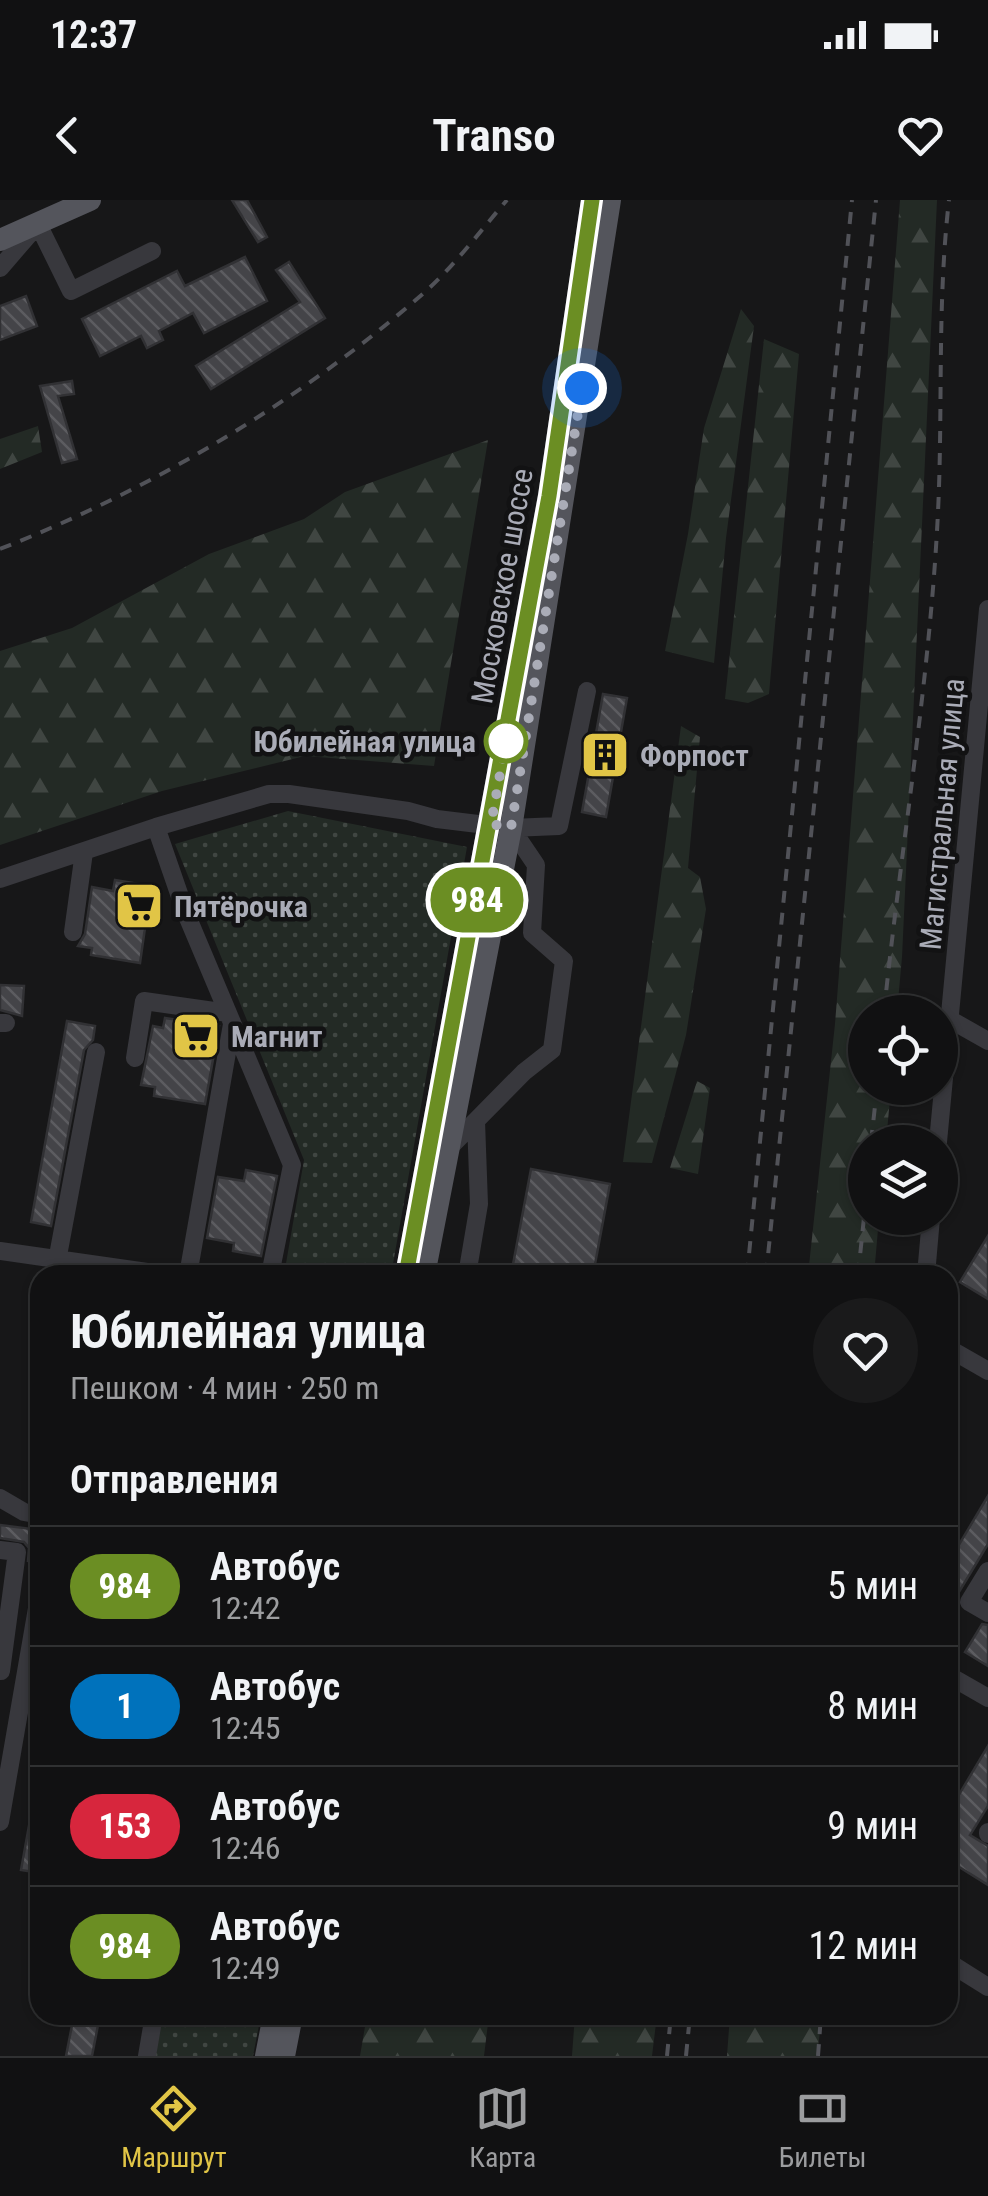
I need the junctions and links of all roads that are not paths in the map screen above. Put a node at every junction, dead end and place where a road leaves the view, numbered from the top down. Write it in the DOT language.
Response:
graph roads {
  1 [pos="90,200"];
  2 [pos="592,200"];
  3 [pos="610,200"];
  4 [pos="38,224"];
  5 [pos="0,240"];
  6 [pos="152,251"];
  7 [pos="0,268"];
  8 [pos="988,610"];
  9 [pos="587,692"];
  10 [pos="983,716"];
  11 [pos="501,826"];
  12 [pos="156,827"];
  13 [pos="84,852"];
  14 [pos="0,880"];
  15 [pos="73,932"];
  16 [pos="952,995"];
  17 [pos="230,1018"];
  18 [pos="958,1024"];
  19 [pos="988,1041"];
  20 [pos="96,1052"];
  21 [pos="135,1058"];
  22 [pos="476,1121"];
  23 [pos="446,1151"];
  24 [pos="930,1235"];
  25 [pos="0,1251"];
  26 [pos="58,1261"];
  27 [pos="74,1265"];
  28 [pos="190,1265"];
  29 [pos="272,1265"];
  30 [pos="408,1265"];
  31 [pos="426,1265"];
  32 [pos="469,1265"];
  33 [pos="927,1265"];
  34 [pos="958,1354"];
  35 [pos="988,1371"];
  36 [pos="0,1498"];
  37 [pos="30,1513"];
  38 [pos="0,1550"];
  39 [pos="988,1571"];
  40 [pos="988,1613"];
  41 [pos="30,1649"];
  42 [pos="0,1673"];
  43 [pos="958,1681"];
  44 [pos="988,1698"];
  45 [pos="0,1822"];
  46 [pos="958,1968"];
  47 [pos="988,1988"];
  48 [pos="152,2025"];
  49 [pos="272,2025"];
  50 [pos="290,2025"];
  51 [pos="147,2056"];
  52 [pos="266,2056"];
  53 [pos="284,2056"];
  1 -- 4 [label="main road"];
  2 -- 11 [label="main road, Московское шоссе"];
  3 -- 11 [label="main road, Московское шоссе"];
  4 -- 5 [label="main road"];
  4 -- 6 [label="street"];
  4 -- 7 [label="street"];
  8 -- 10 [label="street, Магистральная улица"];
  9 -- 11 [label="street"];
  10 -- 16 [label="street, Магистральная улица"];
  11 -- 12 [label="street"];
  11 -- 22 [label="street"];
  11 -- 23 [label="main road, Московское шоссе"];
  11 -- 30 [label="main road, Московское шоссе"];
  12 -- 13 [label="street"];
  12 -- 17 [label="street"];
  13 -- 14 [label="street"];
  13 -- 15 [label="street"];
  17 -- 21 [label="street"];
  17 -- 28 [label="street"];
  17 -- 29 [label="street"];
  18 -- 19 [label="street"];
  20 -- 26 [label="street"];
  22 -- 23 [label="street"];
  22 -- 32 [label="street"];
  23 -- 31 [label="main road, Московское шоссе"];
  24 -- 33 [label="street"];
  25 -- 26 [label="street"];
  26 -- 27 [label="street"];
  34 -- 35 [label="street"];
  36 -- 37 [label="street"];
  38 -- 42 [label="street"];
  39 -- 40 [label="street"];
  41 -- 45 [label="street"];
  43 -- 44 [label="street"];
  46 -- 47 [label="street"];
  48 -- 51 [label="street"];
  49 -- 52 [label="main road"];
  50 -- 53 [label="main road"];
}
